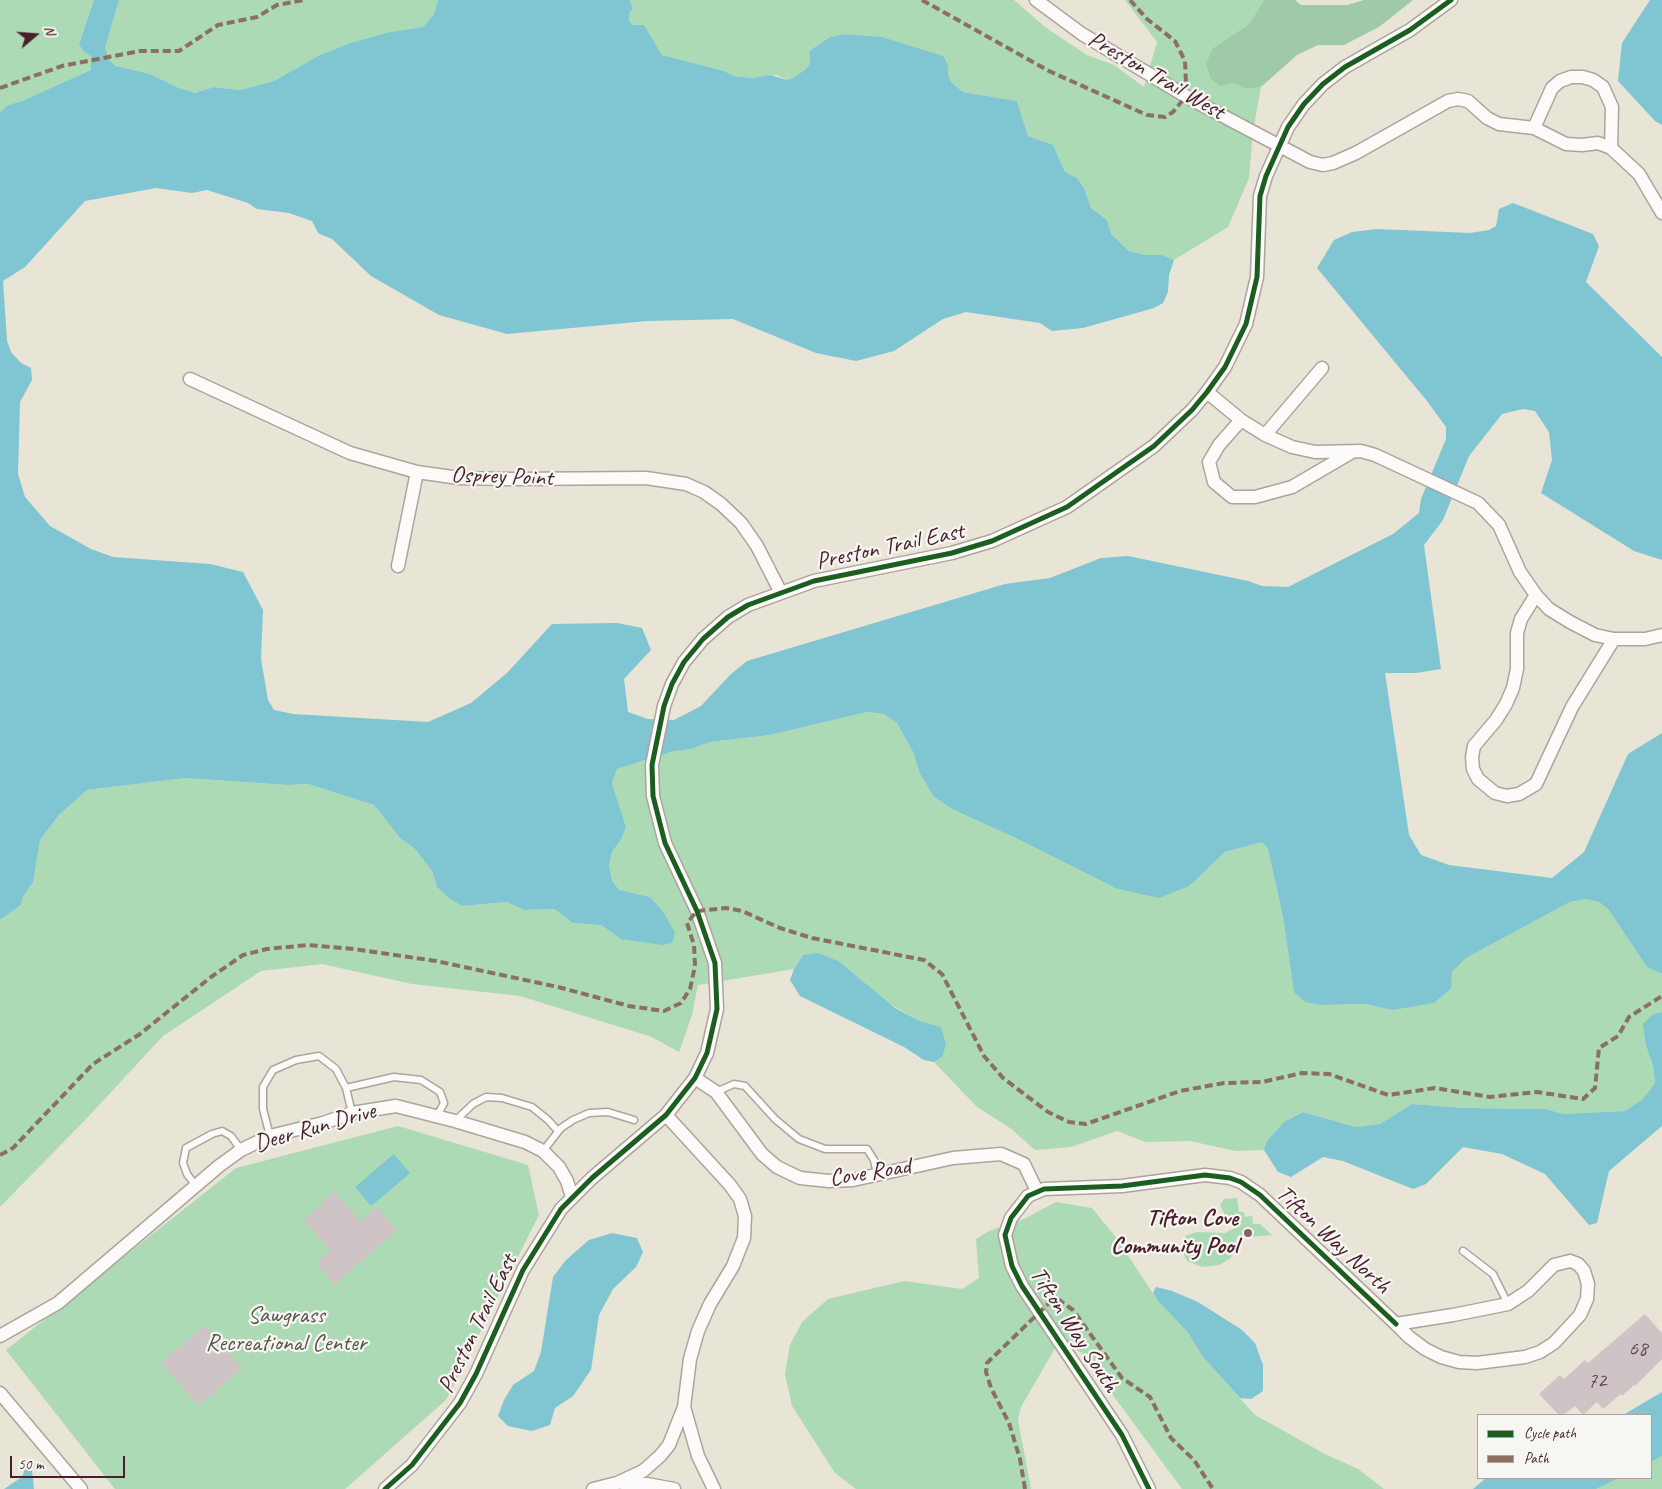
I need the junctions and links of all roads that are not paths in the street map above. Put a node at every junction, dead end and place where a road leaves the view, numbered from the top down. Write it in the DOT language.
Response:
graph roads {
  1 [pos="1036,0"];
  2 [pos="1451,0"];
  3 [pos="1534,128"];
  4 [pos="1279,146"];
  5 [pos="1610,148"];
  6 [pos="1662,213"];
  7 [pos="1322,368"];
  8 [pos="190,380"];
  9 [pos="1207,392"];
  10 [pos="1241,420"];
  11 [pos="1265,435"];
  12 [pos="1354,451"];
  13 [pos="417,472"];
  14 [pos="398,566"];
  15 [pos="780,591"];
  16 [pos="1536,595"];
  17 [pos="1662,635"];
  18 [pos="1614,639"];
  19 [pos="695,1078"];
  20 [pos="346,1088"];
  21 [pos="716,1092"];
  22 [pos="352,1113"];
  23 [pos="666,1115"];
  24 [pos="437,1116"];
  25 [pos="634,1120"];
  26 [pos="455,1121"];
  27 [pos="558,1131"];
  28 [pos="270,1136"];
  29 [pos="241,1150"];
  30 [pos="543,1151"];
  31 [pos="877,1174"];
  32 [pos="196,1186"];
  33 [pos="1037,1191"];
  34 [pos="572,1197"];
  35 [pos="1463,1251"];
  36 [pos="1508,1304"];
  37 [pos="1396,1324"];
  38 [pos="0,1336"];
  39 [pos="0,1393"];
  40 [pos="684,1406"];
  41 [pos="617,1483"];
  42 [pos="80,1489"];
  43 [pos="384,1489"];
  44 [pos="593,1489"];
  45 [pos="674,1489"];
  46 [pos="714,1489"];
  47 [pos="1149,1489"];
  1 -- 4 [label="street, Preston Trail West"];
  2 -- 4 [label="street, Preston Trail East"];
  3 -- 4 [label="street, Preston Trail West"];
  3 -- 5 [label="street"];
  3 -- 5 [label="street"];
  4 -- 9 [label="street, Preston Trail East"];
  5 -- 6 [label="street"];
  7 -- 11 [label="street"];
  8 -- 13 [label="street, Osprey Point"];
  9 -- 10 [label="street"];
  9 -- 15 [label="street, Preston Trail East"];
  10 -- 11 [label="street"];
  10 -- 12 [label="street"];
  11 -- 12 [label="street"];
  12 -- 16 [label="street"];
  13 -- 14 [label="street"];
  13 -- 15 [label="street, Osprey Point"];
  15 -- 19 [label="street, Preston Trail East"];
  16 -- 18 [label="street"];
  16 -- 18 [label="street"];
  17 -- 18 [label="street"];
  19 -- 21 [label="street, Cove Road"];
  19 -- 23 [label="street, Preston Trail East"];
  20 -- 22 [label="lane"];
  20 -- 24 [label="lane"];
  20 -- 28 [label="lane"];
  21 -- 31 [label="street, Cove Road"];
  21 -- 31 [label="lane"];
  22 -- 24 [label="street, Deer Run Drive"];
  22 -- 28 [label="street, Deer Run Drive"];
  23 -- 34 [label="street, Preston Trail East"];
  23 -- 40 [label="street"];
  24 -- 26 [label="street, Deer Run Drive"];
  25 -- 27 [label="lane"];
  26 -- 27 [label="lane"];
  26 -- 30 [label="street, Deer Run Drive"];
  27 -- 30 [label="lane"];
  28 -- 29 [label="street, Deer Run Drive"];
  29 -- 32 [label="street, Deer Run Drive"];
  29 -- 32 [label="lane"];
  30 -- 34 [label="street, Deer Run Drive"];
  31 -- 33 [label="street, Cove Road"];
  32 -- 38 [label="street, Deer Run Drive"];
  33 -- 37 [label="street, Tifton Way North"];
  33 -- 47 [label="street, Tifton Way South"];
  34 -- 43 [label="street, Preston Trail East"];
  35 -- 36 [label="lane"];
  36 -- 37 [label="street, Tifton Way North"];
  36 -- 37 [label="street, Tifton Way North"];
  39 -- 42 [label="street"];
  40 -- 41 [label="street"];
  40 -- 46 [label="street"];
  41 -- 44 [label="street"];
  41 -- 45 [label="street"];
}
